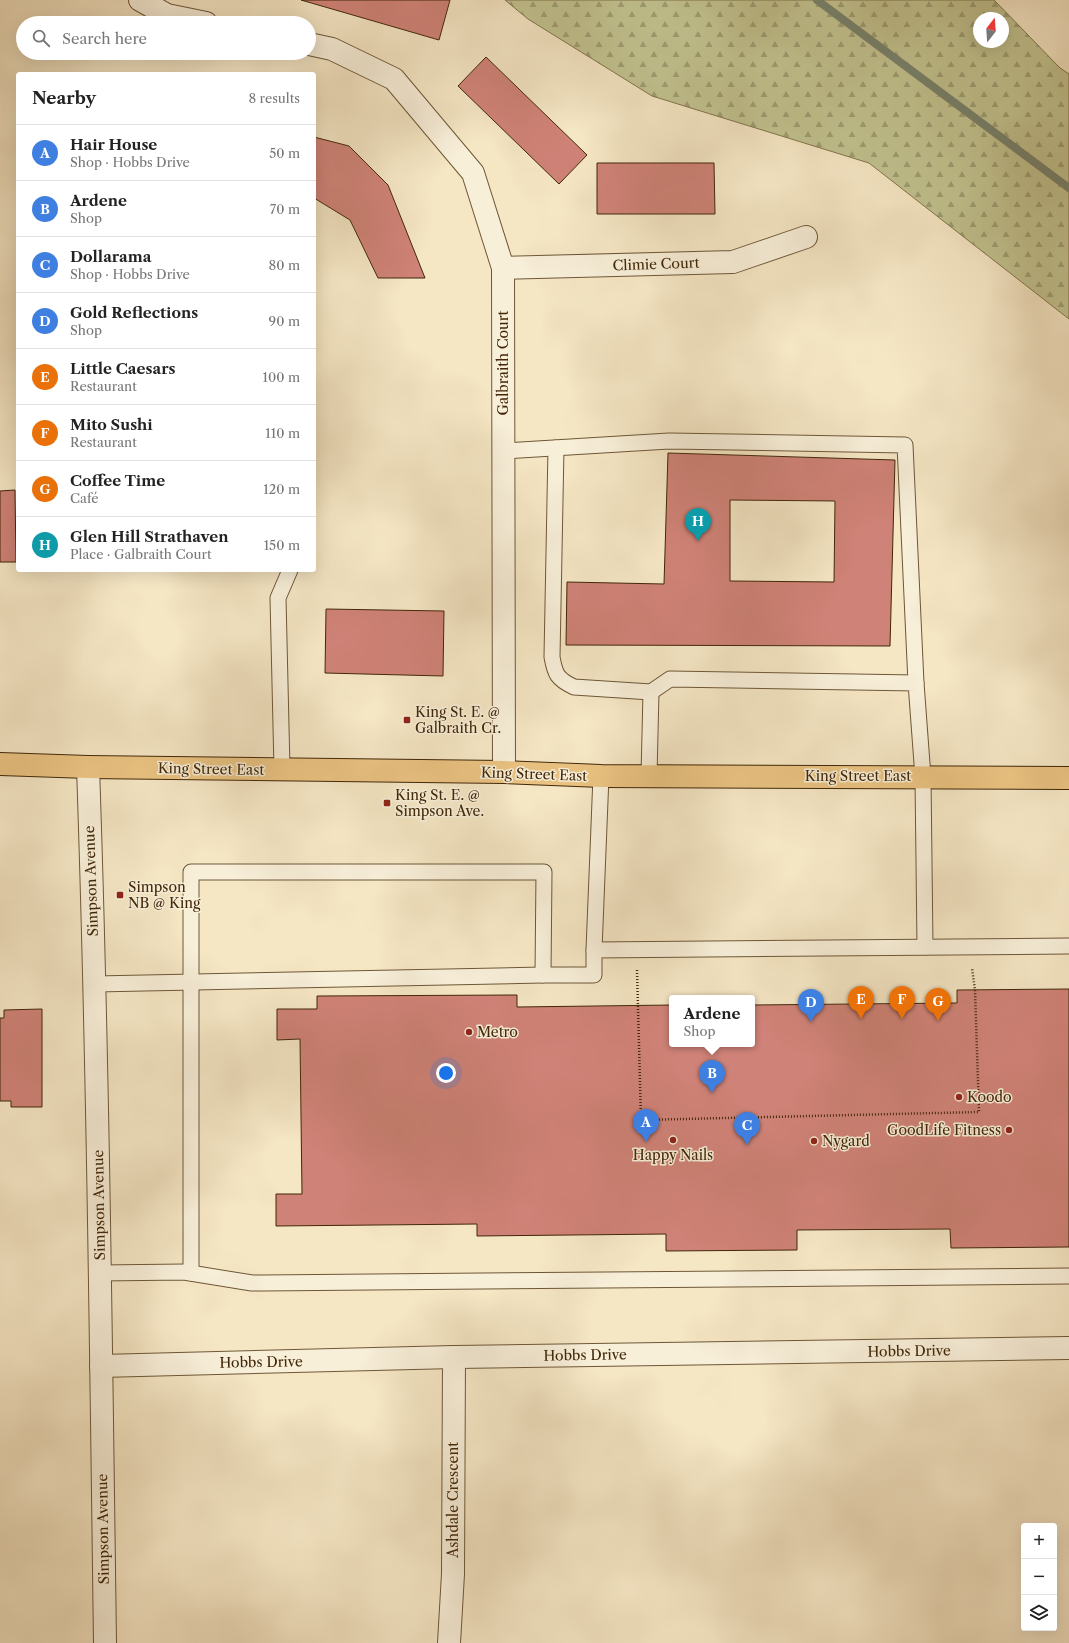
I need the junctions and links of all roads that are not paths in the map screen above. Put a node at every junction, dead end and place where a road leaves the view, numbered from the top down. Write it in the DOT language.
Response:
graph roads {
  1 [pos="140,0"];
  2 [pos="172,16"];
  3 [pos="316,46"];
  4 [pos="806,237"];
  5 [pos="503,268"];
  6 [pos="556,448"];
  7 [pos="503,451"];
  8 [pos="289,572"];
  9 [pos="916,683"];
  10 [pos="651,692"];
  11 [pos="0,764"];
  12 [pos="88,767"];
  13 [pos="282,769"];
  14 [pos="504,772"];
  15 [pos="601,776"];
  16 [pos="649,776"];
  17 [pos="923,777"];
  18 [pos="1069,778"];
  19 [pos="1069,946"];
  20 [pos="925,947"];
  21 [pos="594,950"];
  22 [pos="543,975"];
  23 [pos="190,983"];
  24 [pos="95,984"];
  25 [pos="100,1273"];
  26 [pos="191,1273"];
  27 [pos="1069,1276"];
  28 [pos="1069,1348"];
  29 [pos="454,1357"];
  30 [pos="101,1366"];
  31 [pos="105,1643"];
  32 [pos="449,1643"];
  1 -- 2 [label="street"];
  3 -- 5 [label="street, Galbraith Court"];
  4 -- 5 [label="street, Climie Court"];
  5 -- 7 [label="street, Galbraith Court"];
  6 -- 7 [label="lane"];
  6 -- 9 [label="lane"];
  6 -- 10 [label="lane"];
  7 -- 14 [label="street, Galbraith Court"];
  8 -- 13 [label="lane"];
  9 -- 10 [label="lane"];
  9 -- 17 [label="lane"];
  10 -- 16 [label="lane"];
  11 -- 12 [label="main road, King Street East"];
  12 -- 13 [label="main road, King Street East"];
  12 -- 24 [label="street, Simpson Avenue"];
  13 -- 14 [label="main road, King Street East"];
  14 -- 15 [label="main road, King Street East"];
  15 -- 16 [label="main road, King Street East"];
  15 -- 21 [label="lane"];
  16 -- 17 [label="main road, King Street East"];
  17 -- 18 [label="main road, King Street East"];
  17 -- 20 [label="lane"];
  19 -- 20 [label="lane"];
  20 -- 21 [label="lane"];
  21 -- 22 [label="lane"];
  22 -- 23 [label="lane"];
  22 -- 23 [label="lane"];
  23 -- 24 [label="lane"];
  23 -- 26 [label="lane"];
  24 -- 25 [label="street, Simpson Avenue"];
  25 -- 26 [label="lane"];
  25 -- 30 [label="street, Simpson Avenue"];
  26 -- 27 [label="lane"];
  28 -- 29 [label="street, Hobbs Drive"];
  29 -- 30 [label="street, Hobbs Drive"];
  29 -- 32 [label="street, Ashdale Crescent"];
  30 -- 31 [label="street, Simpson Avenue"];
}
